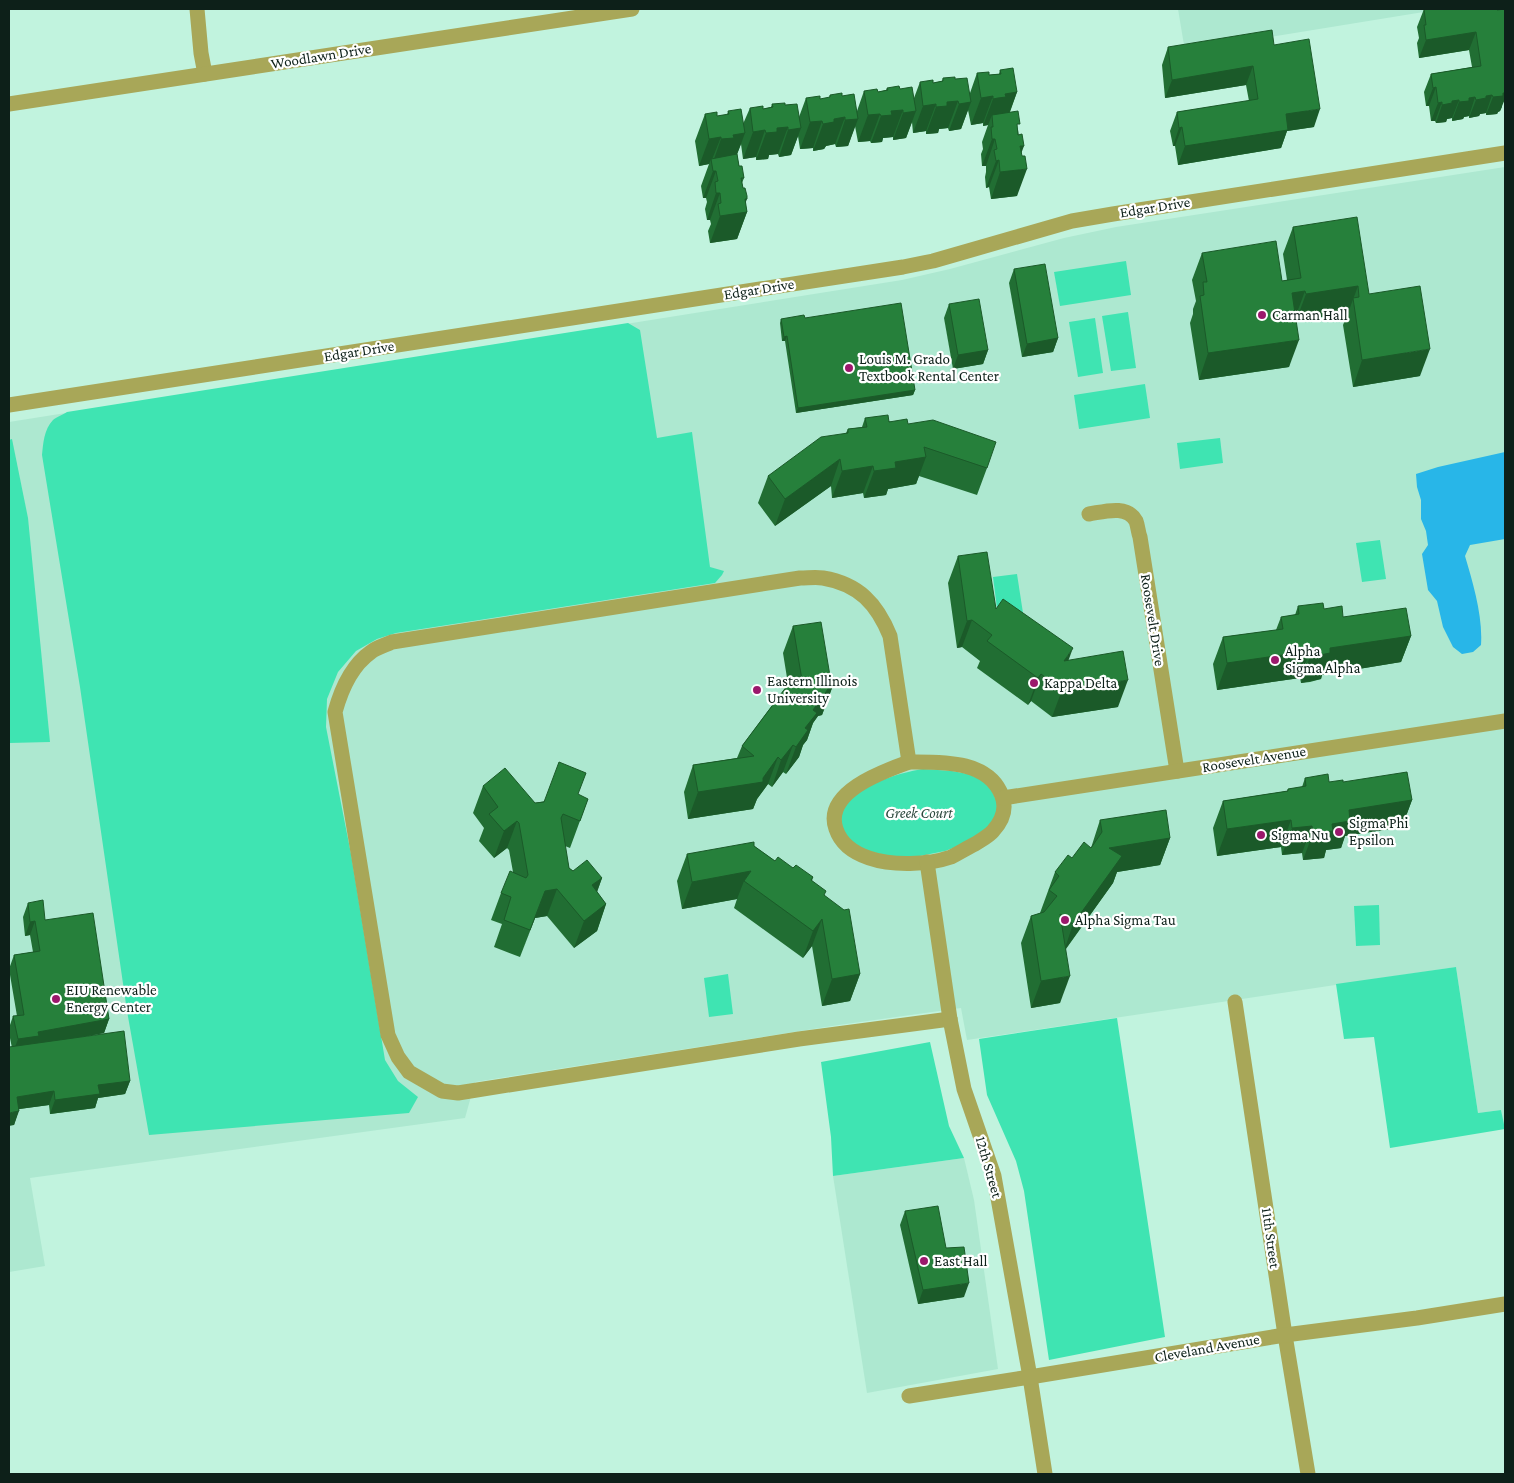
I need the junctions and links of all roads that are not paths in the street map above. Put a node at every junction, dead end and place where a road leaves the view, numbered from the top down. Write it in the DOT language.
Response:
graph roads {
  1 [pos="198,9"];
  2 [pos="632,9"];
  3 [pos="205,74"];
  4 [pos="9,104"];
  5 [pos="1505,153"];
  6 [pos="9,404"];
  7 [pos="1088,514"];
  8 [pos="1505,720"];
  9 [pos="909,762"];
  10 [pos="1178,771"];
  11 [pos="1003,798"];
  12 [pos="927,862"];
  13 [pos="1236,1002"];
  14 [pos="950,1019"];
  15 [pos="1505,1304"];
  16 [pos="1285,1335"];
  17 [pos="1030,1378"];
  18 [pos="909,1396"];
  19 [pos="1045,1474"];
  20 [pos="1308,1474"];
  1 -- 3 [label="street"];
  2 -- 3 [label="street, Woodlawn Drive"];
  3 -- 4 [label="street, Woodlawn Drive"];
  5 -- 6 [label="street, Edgar Drive"];
  7 -- 10 [label="street, Roosevelt Drive"];
  8 -- 10 [label="street, Roosevelt Avenue"];
  9 -- 11 [label="street"];
  9 -- 12 [label="street"];
  9 -- 14 [label="street"];
  10 -- 11 [label="street, Roosevelt Avenue"];
  11 -- 12 [label="street"];
  12 -- 14 [label="street, 12th Street"];
  13 -- 16 [label="street, 11th Street"];
  14 -- 17 [label="street, 12th Street"];
  15 -- 16 [label="street, Cleveland Avenue"];
  16 -- 17 [label="street, Cleveland Avenue"];
  16 -- 20 [label="street, 11th Street"];
  17 -- 18 [label="street, Cleveland Avenue"];
  17 -- 19 [label="street, 12th Street"];
}
